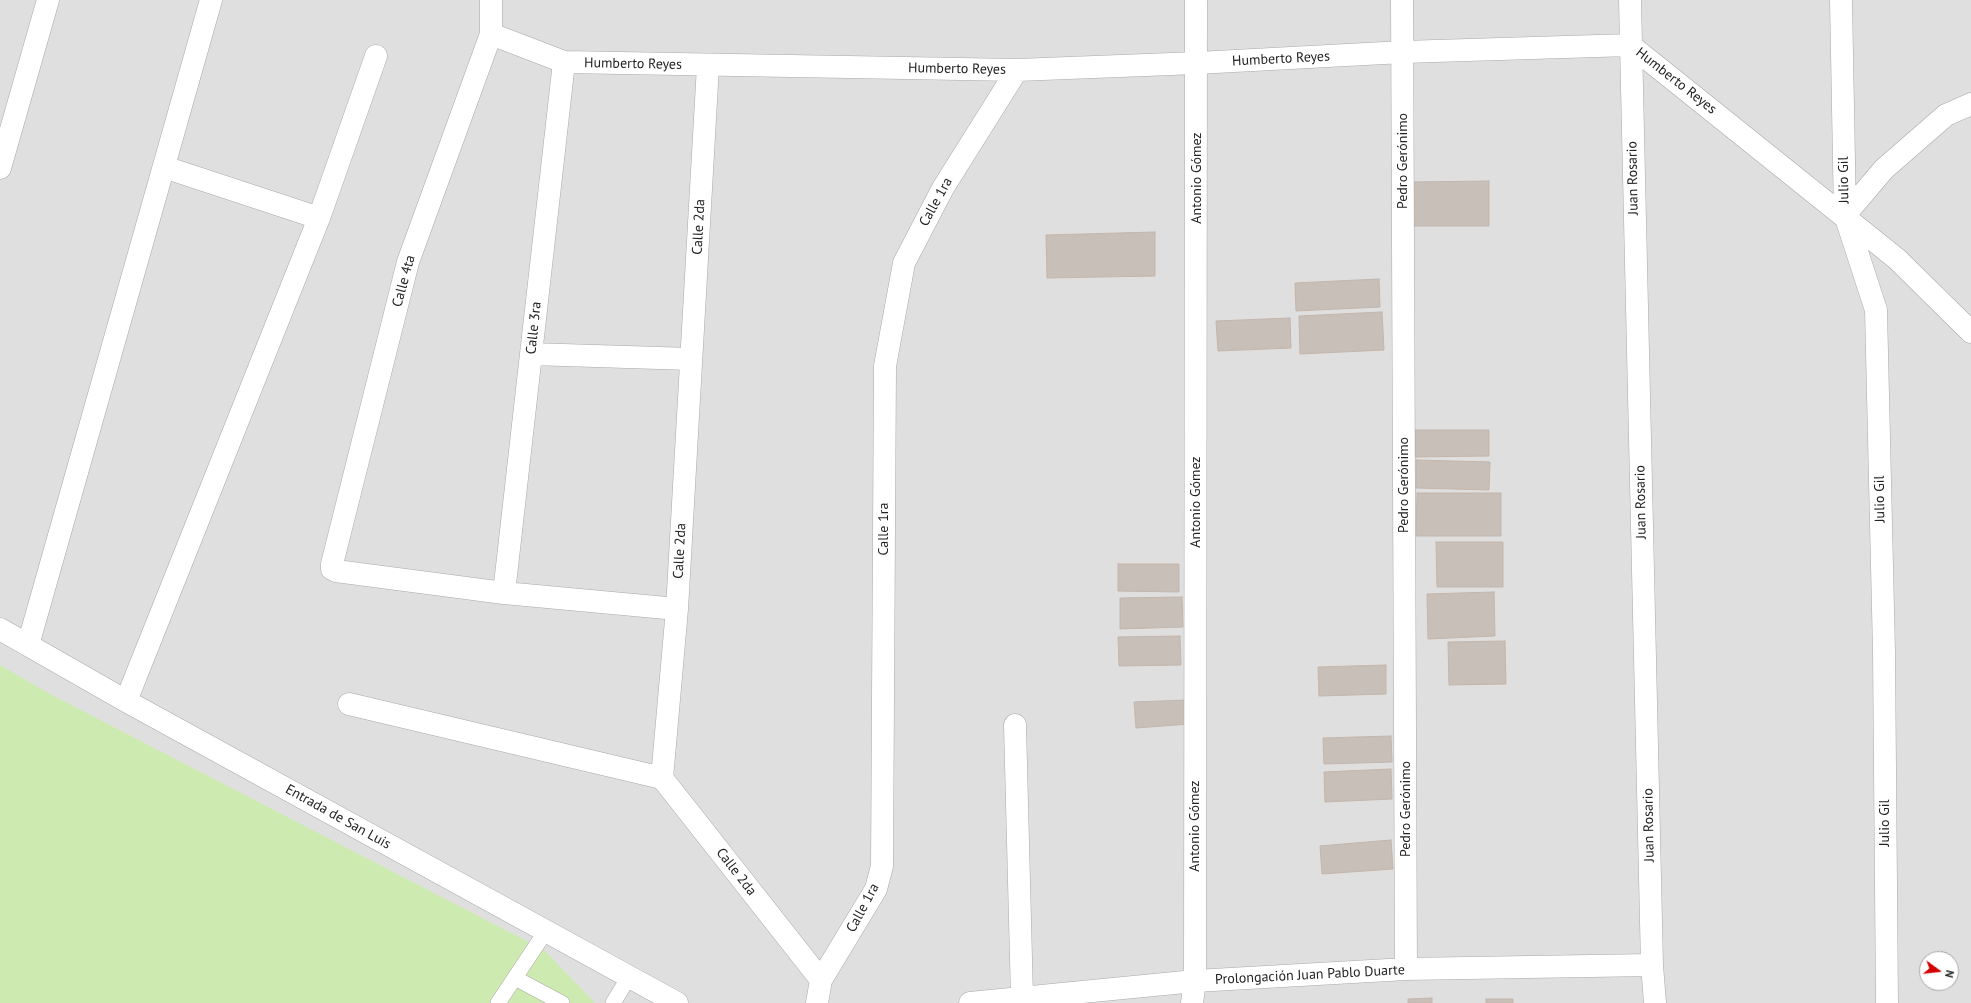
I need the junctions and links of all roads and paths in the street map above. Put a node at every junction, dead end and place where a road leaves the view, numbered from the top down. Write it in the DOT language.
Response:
graph roads {
  1 [pos="48,0"];
  2 [pos="211,0"];
  3 [pos="491,0"];
  4 [pos="1196,0"];
  5 [pos="1402,0"];
  6 [pos="1630,0"];
  7 [pos="1841,0"];
  8 [pos="490,34"];
  9 [pos="1630,45"];
  10 [pos="1403,52"];
  11 [pos="376,56"];
  12 [pos="564,62"];
  13 [pos="1197,63"];
  14 [pos="708,66"];
  15 [pos="1017,70"];
  16 [pos="1971,104"];
  17 [pos="4,141"];
  18 [pos="164,167"];
  19 [pos="0,168"];
  20 [pos="1845,215"];
  21 [pos="318,218"];
  22 [pos="1971,332"];
  23 [pos="531,354"];
  24 [pos="691,359"];
  25 [pos="504,593"];
  26 [pos="677,609"];
  27 [pos="0,629"];
  28 [pos="28,645"];
  29 [pos="126,701"];
  30 [pos="349,704"];
  31 [pos="1015,725"];
  32 [pos="662,778"];
  33 [pos="546,931"];
  34 [pos="1652,965"];
  35 [pos="1406,969"];
  36 [pos="629,977"];
  37 [pos="515,978"];
  38 [pos="821,980"];
  39 [pos="1195,981"];
  40 [pos="1022,998"];
  41 [pos="498,1003"];
  42 [pos="562,1003"];
  43 [pos="613,1003"];
  44 [pos="677,1003"];
  45 [pos="817,1003"];
  46 [pos="970,1003"];
  47 [pos="1192,1003"];
  48 [pos="1655,1003"];
  49 [pos="1887,1003"];
  1 -- 17 [label="street"];
  2 -- 18 [label="street"];
  3 -- 8 [label="street, Calle 4ta"];
  4 -- 13 [label="street, Antonio Gómez"];
  5 -- 10 [label="street, Pedro Gerónimo"];
  6 -- 9 [label="street, Juan Rosario"];
  7 -- 20 [label="street, Julio Gil"];
  8 -- 12 [label="street, Humberto Reyes"];
  8 -- 25 [label="street, Calle 4ta"];
  9 -- 10 [label="street, Humberto Reyes"];
  9 -- 20 [label="street, Humberto Reyes"];
  9 -- 34 [label="street, Juan Rosario"];
  10 -- 13 [label="street, Humberto Reyes"];
  10 -- 35 [label="street, Pedro Gerónimo"];
  11 -- 21 [label="street"];
  12 -- 14 [label="street, Humberto Reyes"];
  12 -- 23 [label="street, Calle 3ra"];
  13 -- 15 [label="street, Humberto Reyes"];
  13 -- 39 [label="street, Antonio Gómez"];
  14 -- 15 [label="street, Humberto Reyes"];
  14 -- 24 [label="street, Calle 2da"];
  15 -- 38 [label="street, Calle 1ra"];
  16 -- 20 [label="street"];
  17 -- 19 [label="street"];
  18 -- 21 [label="street"];
  18 -- 28 [label="street"];
  20 -- 22 [label="street, Humberto Reyes"];
  20 -- 49 [label="street, Julio Gil"];
  21 -- 29 [label="street"];
  23 -- 24 [label="street"];
  23 -- 25 [label="street, Calle 3ra"];
  24 -- 26 [label="street, Calle 2da"];
  25 -- 26 [label="street"];
  26 -- 32 [label="street, Calle 2da"];
  27 -- 28 [label="street, Entrada de San Luis"];
  28 -- 29 [label="street, Entrada de San Luis"];
  29 -- 33 [label="street, Entrada de San Luis"];
  30 -- 32 [label="street"];
  31 -- 40 [label="street"];
  32 -- 38 [label="street, Calle 2da"];
  33 -- 36 [label="street, Entrada de San Luis"];
  33 -- 37 [label="lane"];
  34 -- 35 [label="street, Prolongación Juan Pablo Duarte"];
  34 -- 48 [label="street, Juan Rosario"];
  35 -- 39 [label="street, Prolongación Juan Pablo Duarte"];
  36 -- 43 [label="lane"];
  36 -- 44 [label="street, Entrada de San Luis"];
  37 -- 41 [label="lane"];
  37 -- 42 [label="lane"];
  38 -- 45 [label="street, Calle 1ra"];
  39 -- 40 [label="street, Prolongación Juan Pablo Duarte"];
  39 -- 47 [label="street, Antonio Gómez"];
  40 -- 46 [label="street, Prolongación Juan Pablo Duarte"];
}
